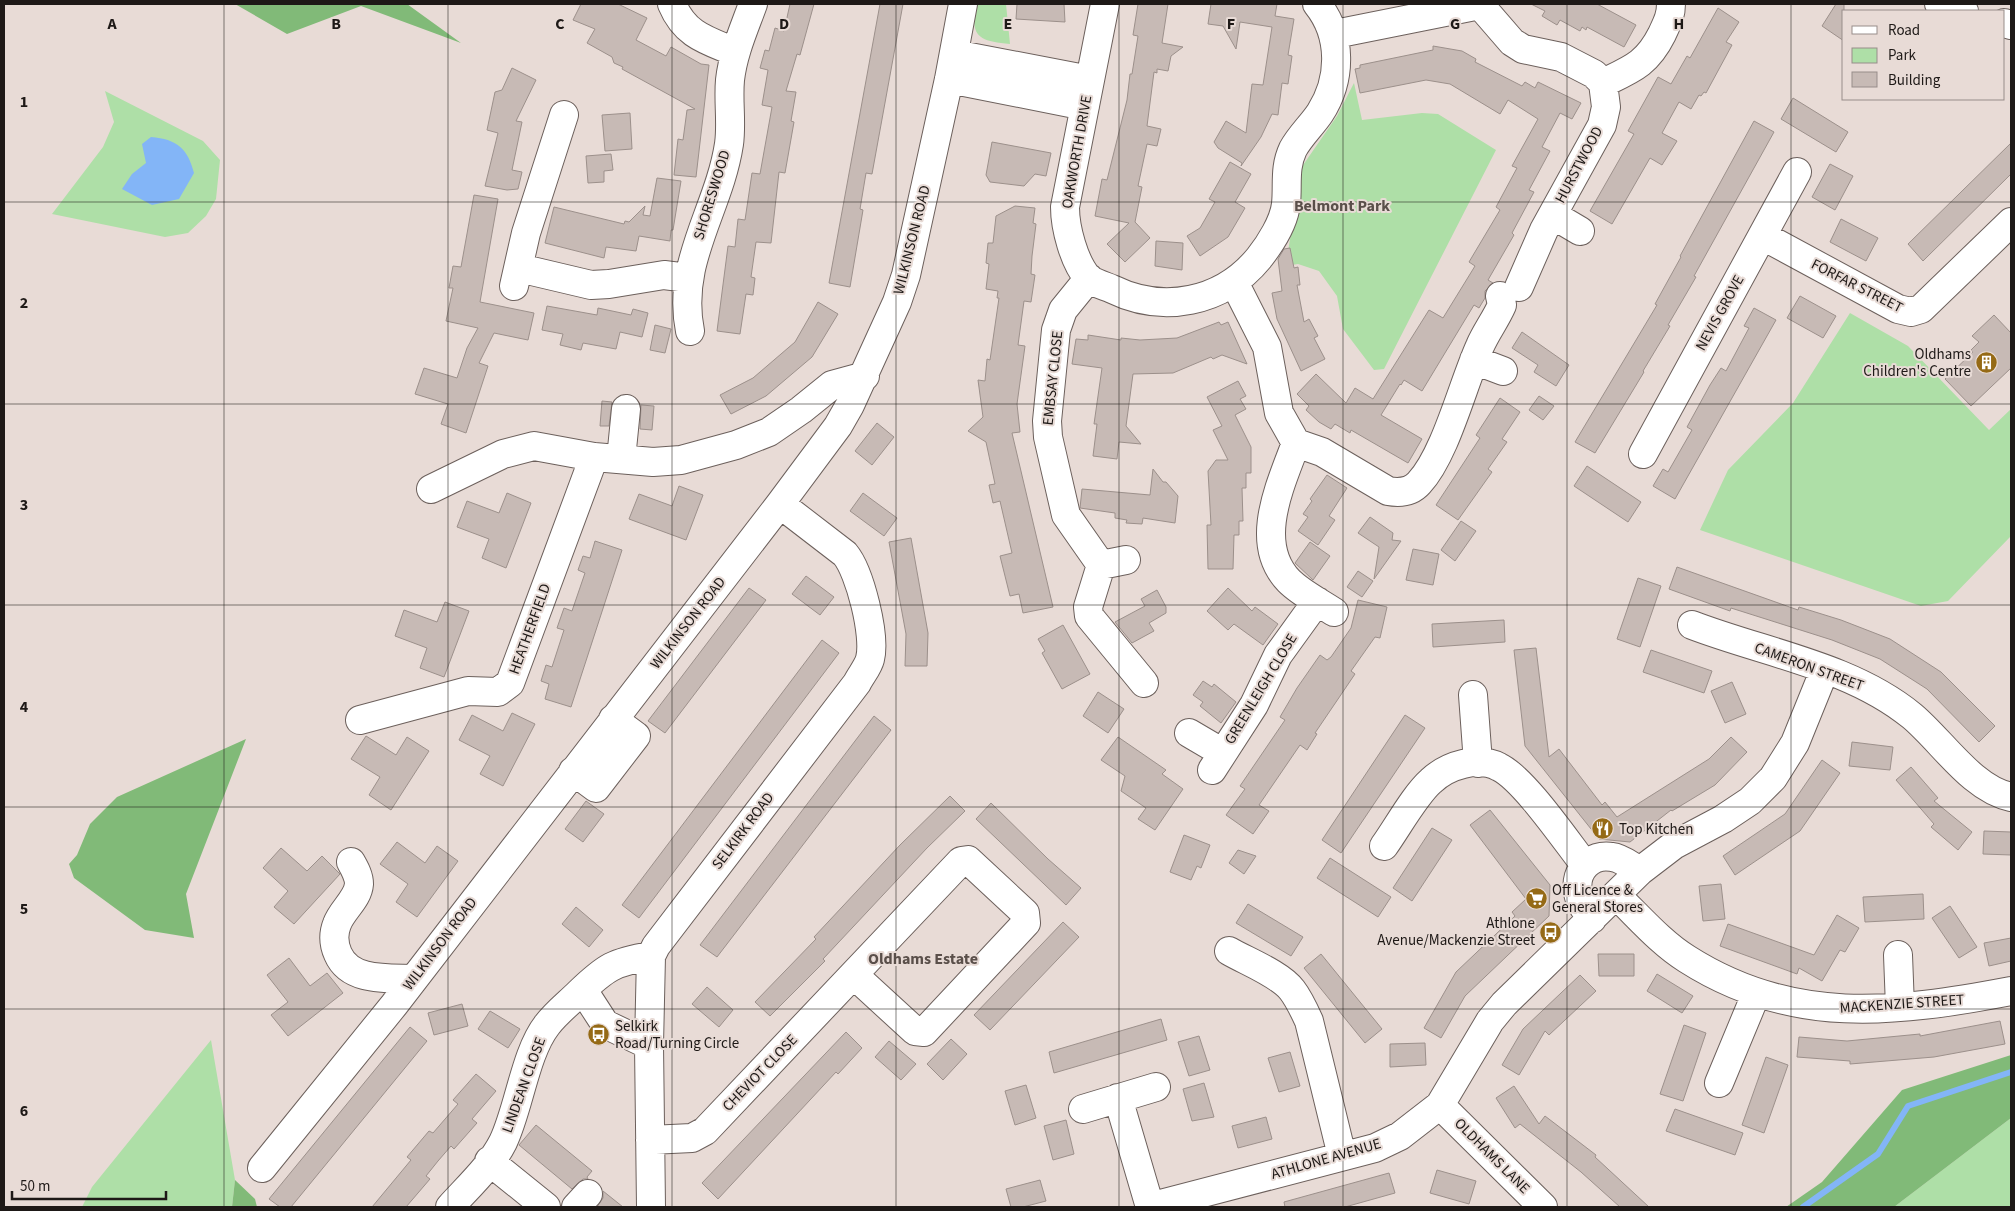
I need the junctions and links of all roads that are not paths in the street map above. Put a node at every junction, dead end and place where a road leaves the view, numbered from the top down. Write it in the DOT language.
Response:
graph roads {
  1 [pos="672,4"];
  2 [pos="753,4"];
  3 [pos="963,4"];
  4 [pos="1105,4"];
  5 [pos="1317,4"];
  6 [pos="1480,4"];
  7 [pos="1671,4"];
  8 [pos="1940,4"];
  9 [pos="1961,10"];
  10 [pos="1334,34"];
  11 [pos="735,52"];
  12 [pos="952,67"];
  13 [pos="1603,83"];
  14 [pos="1088,93"];
  15 [pos="555,125"];
  16 [pos="1797,172"];
  17 [pos="2011,222"];
  18 [pos="1549,223"];
  19 [pos="1580,232"];
  20 [pos="1763,236"];
  21 [pos="688,278"];
  22 [pos="1089,278"];
  23 [pos="1234,282"];
  24 [pos="690,331"];
  25 [pos="1478,352"];
  26 [pos="1504,371"];
  27 [pos="865,376"];
  28 [pos="626,410"];
  29 [pos="1296,443"];
  30 [pos="1643,454"];
  31 [pos="594,456"];
  32 [pos="621,459"];
  33 [pos="430,488"];
  34 [pos="780,504"];
  35 [pos="1692,626"];
  36 [pos="1825,669"];
  37 [pos="1144,683"];
  38 [pos="1473,695"];
  39 [pos="360,720"];
  40 [pos="1189,733"];
  41 [pos="1478,763"];
  42 [pos="2011,797"];
  43 [pos="1384,846"];
  44 [pos="351,862"];
  45 [pos="1585,865"];
  46 [pos="1640,871"];
  47 [pos="1616,896"];
  48 [pos="1592,919"];
  49 [pos="1229,951"];
  50 [pos="1898,955"];
  51 [pos="651,956"];
  52 [pos="854,975"];
  53 [pos="414,979"];
  54 [pos="583,990"];
  55 [pos="2011,991"];
  56 [pos="1756,994"];
  57 [pos="1900,1007"];
  58 [pos="649,1045"];
  59 [pos="1719,1083"];
  60 [pos="1156,1087"];
  61 [pos="1118,1098"];
  62 [pos="1440,1105"];
  63 [pos="1083,1109"];
  64 [pos="650,1140"];
  65 [pos="1342,1156"];
  66 [pos="489,1161"];
  67 [pos="262,1168"];
  68 [pos="450,1207"];
  69 [pos="546,1207"];
  70 [pos="651,1207"];
  71 [pos="1150,1207"];
  72 [pos="1544,1207"];
  1 -- 11 [label="street"];
  2 -- 11 [label="street, SHORESWOOD"];
  3 -- 12 [label="street, WILKINSON ROAD"];
  4 -- 14 [label="street, OAKWORTH DRIVE"];
  5 -- 10 [label="street"];
  6 -- 10 [label="street"];
  6 -- 13 [label="street"];
  7 -- 13 [label="street"];
  8 -- 9 [label="street"];
  10 -- 23 [label="street"];
  11 -- 21 [label="street, SHORESWOOD"];
  12 -- 14 [label="street"];
  12 -- 27 [label="street, WILKINSON ROAD"];
  13 -- 18 [label="street, HURSTWOOD"];
  14 -- 22 [label="street, OAKWORTH DRIVE"];
  15 -- 21 [label="street"];
  16 -- 20 [label="street, NEVIS GROVE"];
  17 -- 20 [label="street, FORFAR STREET"];
  18 -- 19 [label="street, HURSTWOOD"];
  18 -- 25 [label="street"];
  20 -- 30 [label="street, NEVIS GROVE"];
  21 -- 24 [label="street, SHORESWOOD"];
  22 -- 23 [label="street"];
  22 -- 37 [label="street, EMBSAY CLOSE"];
  23 -- 29 [label="street"];
  25 -- 26 [label="street"];
  25 -- 29 [label="street"];
  27 -- 32 [label="street"];
  27 -- 34 [label="street, WILKINSON ROAD"];
  28 -- 32 [label="street"];
  29 -- 40 [label="street, GREENLEIGH CLOSE"];
  31 -- 32 [label="street"];
  31 -- 33 [label="street"];
  31 -- 39 [label="street, HEATHERFIELD"];
  34 -- 51 [label="street, SELKIRK ROAD"];
  34 -- 53 [label="street, WILKINSON ROAD"];
  35 -- 36 [label="street, CAMERON STREET"];
  36 -- 42 [label="street, CAMERON STREET"];
  36 -- 46 [label="street, ATHLONE AVENUE"];
  38 -- 41 [label="street"];
  41 -- 43 [label="street"];
  41 -- 45 [label="street"];
  44 -- 53 [label="street"];
  45 -- 46 [label="street"];
  45 -- 48 [label="street"];
  46 -- 47 [label="street, ATHLONE AVENUE"];
  47 -- 48 [label="street, ATHLONE AVENUE"];
  47 -- 56 [label="street, MACKENZIE STREET"];
  48 -- 62 [label="street, ATHLONE AVENUE"];
  49 -- 65 [label="street"];
  50 -- 57 [label="street"];
  51 -- 54 [label="street, LINDEAN CLOSE"];
  51 -- 58 [label="street"];
  52 -- 52 [label="street, CHEVIOT CLOSE"];
  52 -- 64 [label="street, CHEVIOT CLOSE"];
  53 -- 67 [label="street, WILKINSON ROAD"];
  54 -- 58 [label="street"];
  54 -- 66 [label="street, LINDEAN CLOSE"];
  55 -- 57 [label="street, MACKENZIE STREET"];
  56 -- 57 [label="street, MACKENZIE STREET"];
  56 -- 59 [label="street"];
  58 -- 64 [label="street"];
  60 -- 61 [label="street"];
  61 -- 63 [label="street"];
  61 -- 71 [label="street"];
  62 -- 65 [label="street, ATHLONE AVENUE"];
  62 -- 72 [label="street, OLDHAMS LANE"];
  64 -- 70 [label="street"];
  65 -- 71 [label="street, ATHLONE AVENUE"];
  66 -- 68 [label="street, LINDEAN CLOSE"];
  66 -- 69 [label="street"];
}
